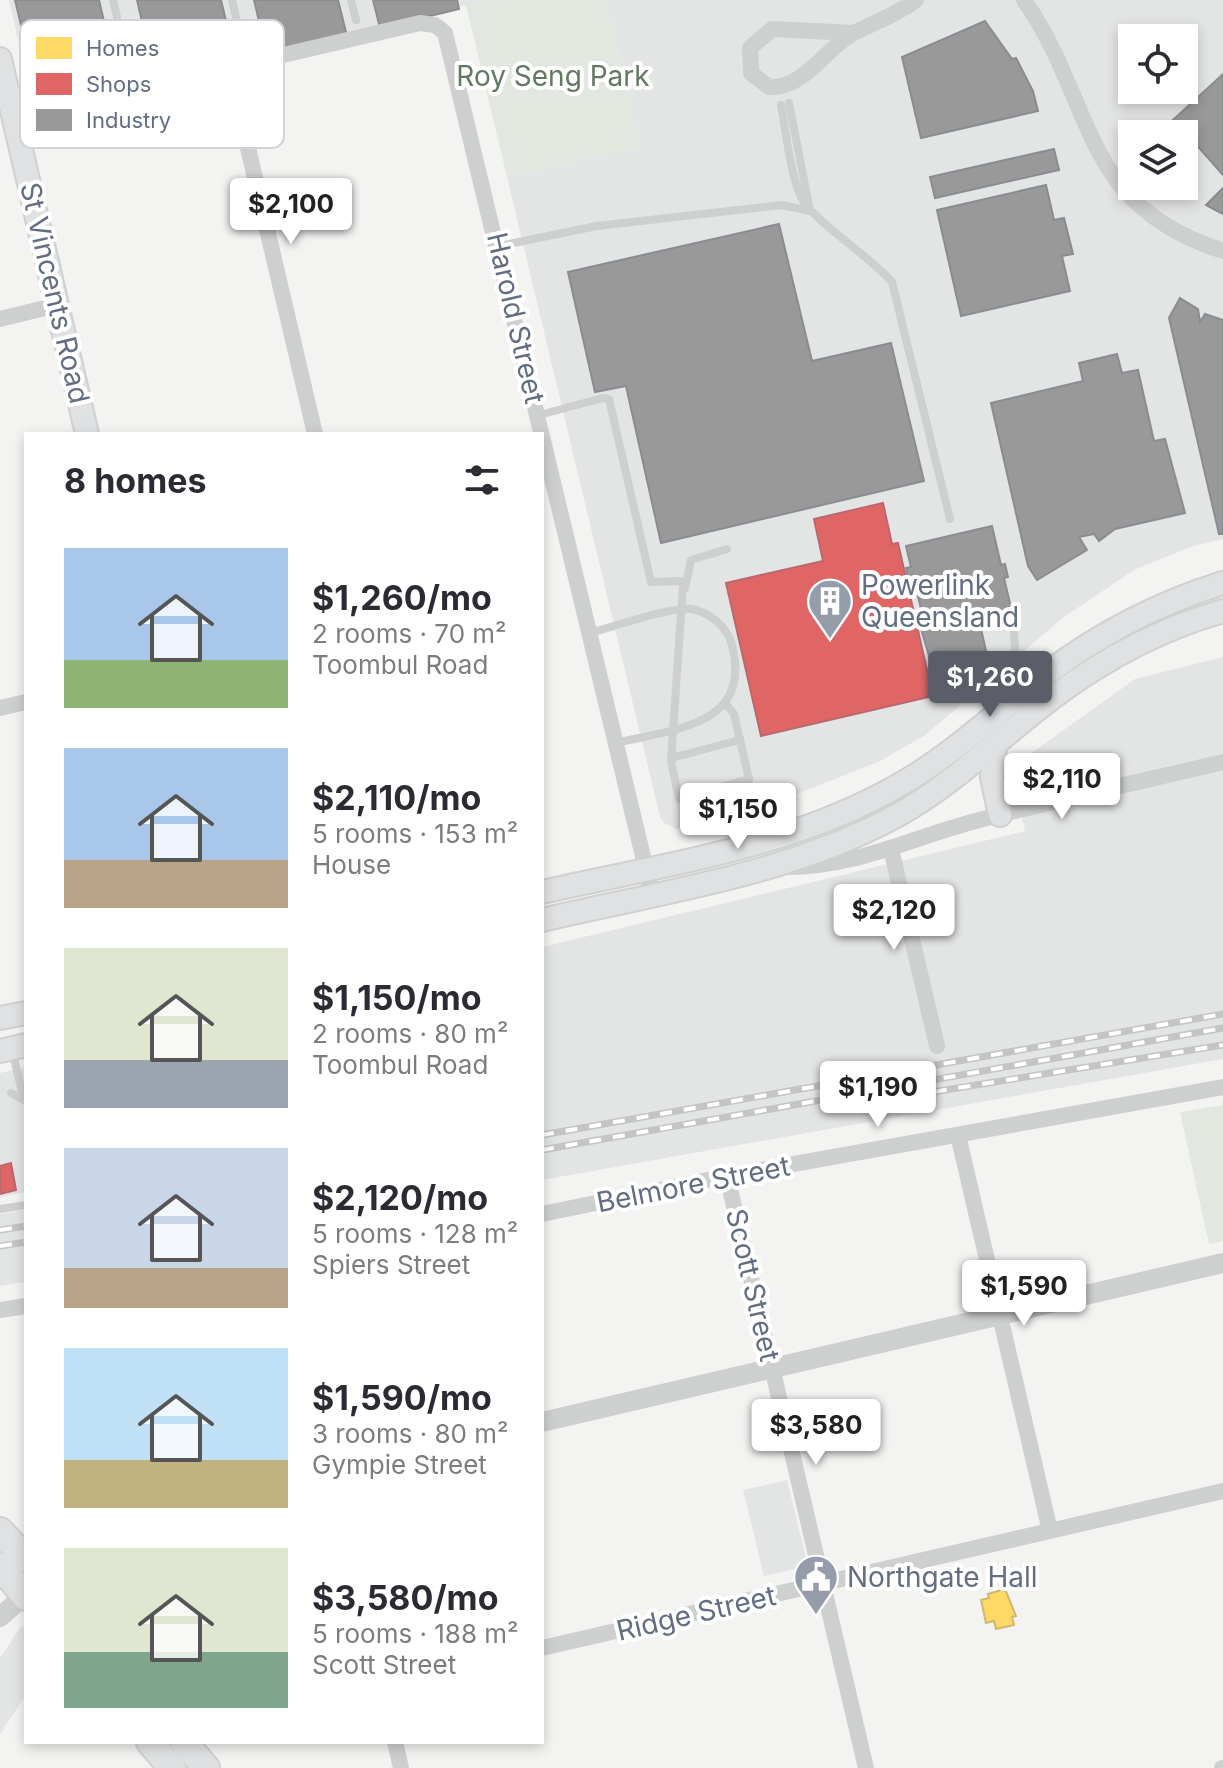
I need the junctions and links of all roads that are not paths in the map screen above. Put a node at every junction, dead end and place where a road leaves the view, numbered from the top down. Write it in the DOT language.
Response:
graph roads {
  1 [pos="113,0"];
  2 [pos="232,0"];
  3 [pos="351,0"];
  4 [pos="916,0"];
  5 [pos="1024,0"];
  6 [pos="118,20"];
  7 [pos="237,20"];
  8 [pos="356,20"];
  9 [pos="853,33"];
  10 [pos="284,54"];
  11 [pos="0,59"];
  12 [pos="4,90"];
  13 [pos="785,104"];
  14 [pos="20,117"];
  15 [pos="14,118"];
  16 [pos="20,144"];
  17 [pos="21,148"];
  18 [pos="248,148"];
  19 [pos="810,211"];
  20 [pos="499,246"];
  21 [pos="1223,251"];
  22 [pos="57,305"];
  23 [pos="0,319"];
  24 [pos="539,415"];
  25 [pos="87,432"];
  26 [pos="315,432"];
  27 [pos="543,432"];
  28 [pos="544,436"];
  29 [pos="950,519"];
  30 [pos="727,549"];
  31 [pos="1223,583"];
  32 [pos="685,591"];
  33 [pos="682,609"];
  34 [pos="1223,611"];
  35 [pos="590,633"];
  36 [pos="1014,633"];
  37 [pos="1016,664"];
  38 [pos="1045,675"];
  39 [pos="24,702"];
  40 [pos="725,703"];
  41 [pos="1007,706"];
  42 [pos="0,708"];
  43 [pos="673,729"];
  44 [pos="740,740"];
  45 [pos="615,743"];
  46 [pos="995,745"];
  47 [pos="671,758"];
  48 [pos="1223,762"];
  49 [pos="1000,815"];
  50 [pos="891,849"];
  51 [pos="769,867"];
  52 [pos="645,868"];
  53 [pos="544,892"];
  54 [pos="652,894"];
  55 [pos="544,920"];
  56 [pos="24,1013"];
  57 [pos="0,1018"];
  58 [pos="937,1046"];
  59 [pos="13,1048"];
  60 [pos="1223,1087"];
  61 [pos="11,1093"];
  62 [pos="958,1135"];
  63 [pos="727,1176"];
  64 [pos="24,1205"];
  65 [pos="0,1209"];
  66 [pos="544,1214"];
  67 [pos="1223,1263"];
  68 [pos="24,1306"];
  69 [pos="0,1310"];
  70 [pos="1000,1315"];
  71 [pos="773,1369"];
  72 [pos="544,1422"];
  73 [pos="1223,1491"];
  74 [pos="0,1531"];
  75 [pos="1050,1531"];
  76 [pos="24,1557"];
  77 [pos="0,1566"];
  78 [pos="824,1584"];
  79 [pos="24,1594"];
  80 [pos="24,1596"];
  81 [pos="0,1617"];
  82 [pos="544,1648"];
  83 [pos="153,1744"];
  84 [pos="395,1744"];
  85 [pos="176,1758"];
  86 [pos="206,1768"];
  87 [pos="401,1768"];
  88 [pos="866,1768"];
  1 -- 6 [label="lane"];
  2 -- 7 [label="lane"];
  3 -- 8 [label="lane"];
  4 -- 9 [label="street"];
  5 -- 21 [label="street"];
  9 -- 9 [label="street"];
  10 -- 20 [label="street, Harold Street"];
  11 -- 12 [label="main road, St Vincents Road"];
  12 -- 15 [label="main road, St Vincents Road"];
  13 -- 19 [label="lane"];
  14 -- 15 [label="street"];
  15 -- 16 [label="main road, St Vincents Road"];
  17 -- 22 [label="main road, St Vincents Road"];
  18 -- 26 [label="street"];
  19 -- 20 [label="lane"];
  19 -- 29 [label="lane"];
  20 -- 24 [label="street, Harold Street"];
  22 -- 23 [label="street"];
  22 -- 25 [label="main road, St Vincents Road"];
  24 -- 27 [label="street, Harold Street"];
  24 -- 32 [label="lane"];
  28 -- 35 [label="street, Harold Street"];
  30 -- 32 [label="lane"];
  31 -- 38 [label="main road"];
  32 -- 33 [label="lane"];
  33 -- 35 [label="lane"];
  33 -- 40 [label="lane"];
  33 -- 43 [label="lane"];
  34 -- 46 [label="main road"];
  35 -- 45 [label="street, Harold Street"];
  36 -- 37 [label="lane"];
  37 -- 38 [label="lane"];
  37 -- 41 [label="lane"];
  38 -- 41 [label="main road"];
  39 -- 42 [label="street"];
  40 -- 43 [label="lane"];
  40 -- 44 [label="lane"];
  41 -- 52 [label="main road"];
  43 -- 45 [label="lane"];
  43 -- 47 [label="lane"];
  44 -- 47 [label="lane"];
  44 -- 47 [label="lane"];
  45 -- 52 [label="street, Harold Street"];
  46 -- 49 [label="main road"];
  46 -- 51 [label="main road"];
  48 -- 49 [label="street"];
  49 -- 50 [label="street"];
  50 -- 51 [label="street"];
  50 -- 58 [label="street"];
  51 -- 54 [label="main road"];
  52 -- 53 [label="main road"];
  52 -- 54 [label="street, Harold Street"];
  54 -- 55 [label="main road"];
  56 -- 57 [label="main road"];
  59 -- 61 [label="lane"];
  60 -- 62 [label="street, Belmore Street"];
  62 -- 63 [label="street, Belmore Street"];
  62 -- 70 [label="street"];
  63 -- 66 [label="street, Belmore Street"];
  63 -- 71 [label="street, Scott Street"];
  64 -- 65 [label="lane"];
  67 -- 70 [label="street"];
  68 -- 69 [label="street"];
  70 -- 71 [label="street"];
  70 -- 75 [label="street"];
  71 -- 72 [label="street"];
  71 -- 78 [label="street, Scott Street"];
  73 -- 75 [label="street, Ridge Street"];
  74 -- 76 [label="highway"];
  75 -- 78 [label="street, Ridge Street"];
  77 -- 79 [label="highway"];
  78 -- 82 [label="street, Ridge Street"];
  78 -- 88 [label="street, Scott Street"];
  80 -- 81 [label="street"];
  83 -- 85 [label="highway"];
  84 -- 87 [label="street"];
  85 -- 86 [label="highway"];
}
